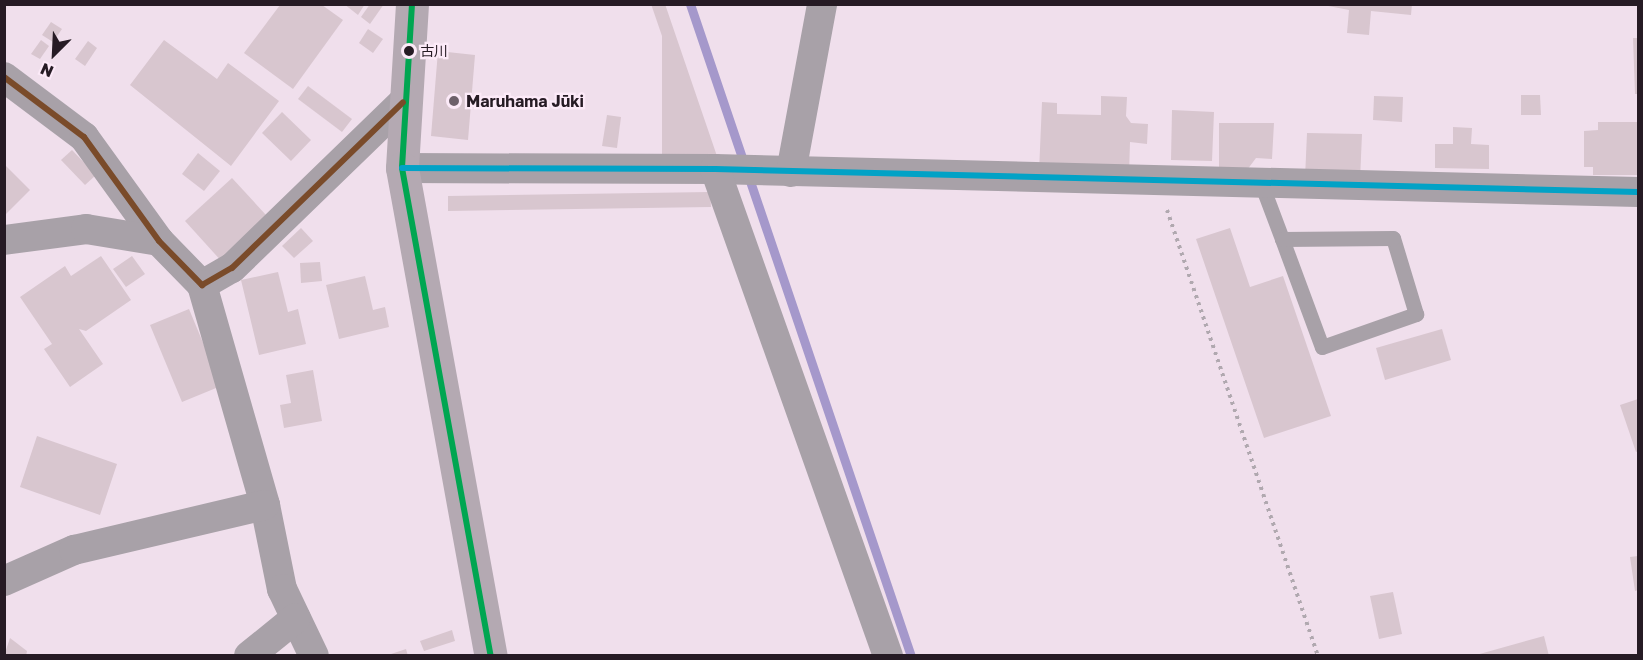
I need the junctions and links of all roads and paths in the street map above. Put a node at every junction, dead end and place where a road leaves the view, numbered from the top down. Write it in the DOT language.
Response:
graph roads {
  1 [pos="412,4"];
  2 [pos="822,4"];
  3 [pos="4,77"];
  4 [pos="403,102"];
  5 [pos="402,168"];
  6 [pos="723,169"];
  7 [pos="778,172"];
  8 [pos="1157,180"];
  9 [pos="1261,183"];
  10 [pos="1638,192"];
  11 [pos="1282,239"];
  12 [pos="4,240"];
  13 [pos="159,241"];
  14 [pos="202,285"];
  15 [pos="265,504"];
  16 [pos="4,581"];
  17 [pos="296,618"];
  18 [pos="249,656"];
  19 [pos="314,656"];
  20 [pos="491,656"];
  21 [pos="888,656"];
  22 [pos="1318,656"];
  1 -- 4 [label="street"];
  2 -- 7 [label="street"];
  3 -- 13 [label="street"];
  4 -- 5 [label="street"];
  4 -- 14 [label="street"];
  5 -- 6 [label="street"];
  5 -- 20 [label="street"];
  6 -- 7 [label="street"];
  6 -- 21 [label="street"];
  7 -- 8 [label="street"];
  8 -- 9 [label="street"];
  8 -- 22 [label="path"];
  9 -- 10 [label="street"];
  9 -- 11 [label="lane"];
  11 -- 11 [label="lane"];
  12 -- 13 [label="street"];
  13 -- 14 [label="street"];
  14 -- 15 [label="street"];
  15 -- 16 [label="street"];
  15 -- 17 [label="street"];
  17 -- 18 [label="street"];
  17 -- 19 [label="street"];
}
